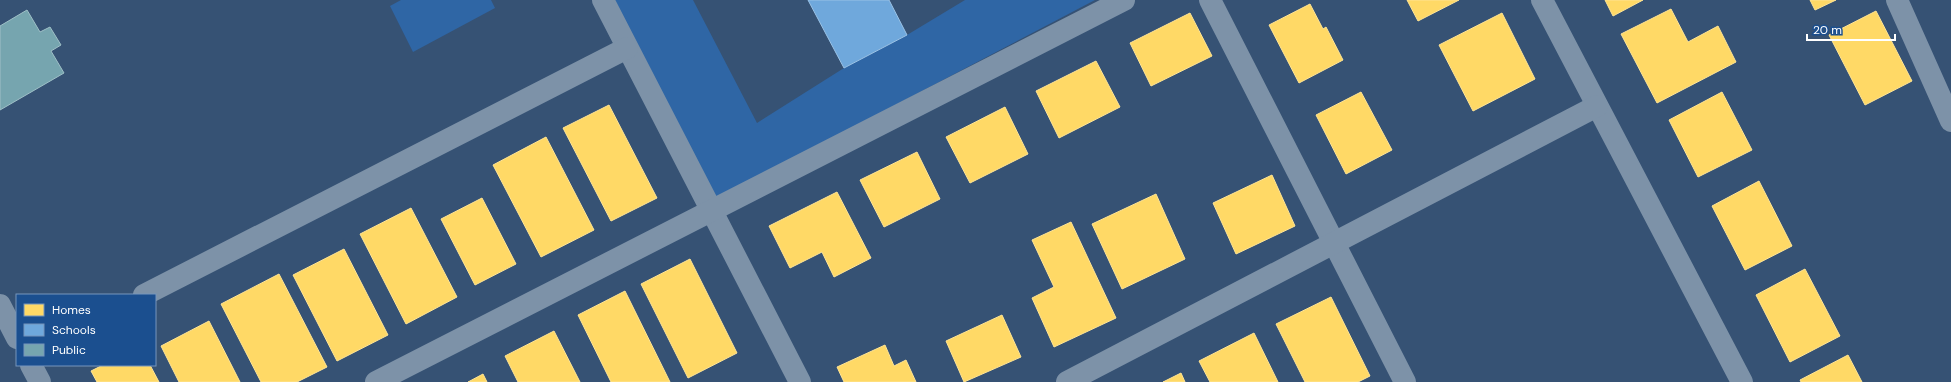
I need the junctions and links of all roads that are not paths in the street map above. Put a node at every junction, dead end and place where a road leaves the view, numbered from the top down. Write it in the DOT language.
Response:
graph roads {
  1 [pos="602,0"];
  2 [pos="1124,0"];
  3 [pos="1210,0"];
  4 [pos="1542,0"];
  5 [pos="1897,0"];
  6 [pos="628,48"];
  7 [pos="1597,106"];
  8 [pos="1951,121"];
  9 [pos="711,210"];
  10 [pos="1334,243"];
  11 [pos="146,294"];
  12 [pos="0,305"];
  13 [pos="16,336"];
  14 [pos="32,366"];
  15 [pos="40,382"];
  16 [pos="376,382"];
  17 [pos="800,382"];
  18 [pos="1067,382"];
  19 [pos="1405,382"];
  20 [pos="1742,382"];
  1 -- 6 [label="street"];
  2 -- 9 [label="street"];
  3 -- 10 [label="street"];
  4 -- 7 [label="street"];
  5 -- 8 [label="street"];
  6 -- 9 [label="street"];
  6 -- 11 [label="street"];
  7 -- 10 [label="street"];
  7 -- 20 [label="street"];
  9 -- 16 [label="street"];
  9 -- 17 [label="street"];
  10 -- 18 [label="street"];
  10 -- 19 [label="street"];
  12 -- 13 [label="street"];
  14 -- 15 [label="street"];
}
